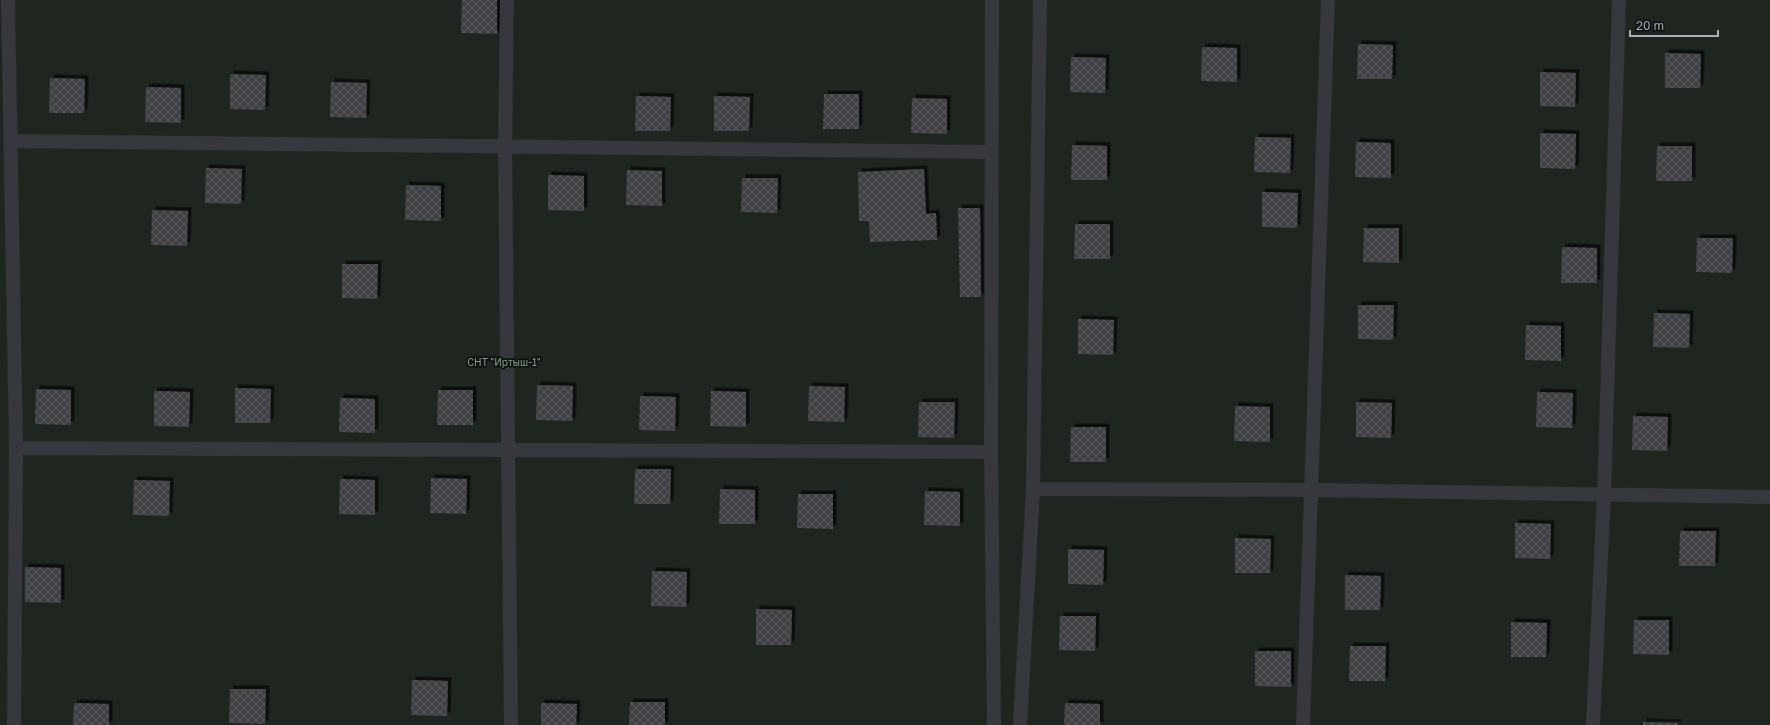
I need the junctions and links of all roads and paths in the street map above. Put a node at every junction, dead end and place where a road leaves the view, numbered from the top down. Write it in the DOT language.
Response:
graph roads {
  1 [pos="8,0"];
  2 [pos="507,0"];
  3 [pos="992,0"];
  4 [pos="1040,0"];
  5 [pos="1328,0"];
  6 [pos="1620,0"];
  7 [pos="11,141"];
  8 [pos="505,148"];
  9 [pos="991,152"];
  10 [pos="16,448"];
  11 [pos="508,449"];
  12 [pos="991,452"];
  13 [pos="1034,489"];
  14 [pos="1312,490"];
  15 [pos="1604,495"];
  16 [pos="1770,497"];
  17 [pos="14,725"];
  18 [pos="511,725"];
  19 [pos="994,725"];
  20 [pos="1020,725"];
  21 [pos="1303,725"];
  22 [pos="1592,725"];
  1 -- 7 [label="lane"];
  2 -- 8 [label="lane"];
  3 -- 9 [label="lane"];
  4 -- 13 [label="lane"];
  5 -- 14 [label="lane"];
  6 -- 15 [label="lane"];
  7 -- 8 [label="lane"];
  7 -- 10 [label="lane"];
  8 -- 9 [label="lane"];
  8 -- 11 [label="lane"];
  9 -- 12 [label="lane"];
  10 -- 11 [label="lane"];
  10 -- 17 [label="lane"];
  11 -- 12 [label="lane"];
  11 -- 18 [label="lane"];
  12 -- 19 [label="lane"];
  13 -- 14 [label="lane"];
  13 -- 20 [label="lane"];
  14 -- 15 [label="lane"];
  14 -- 21 [label="lane"];
  15 -- 16 [label="lane"];
  15 -- 22 [label="lane"];
}
